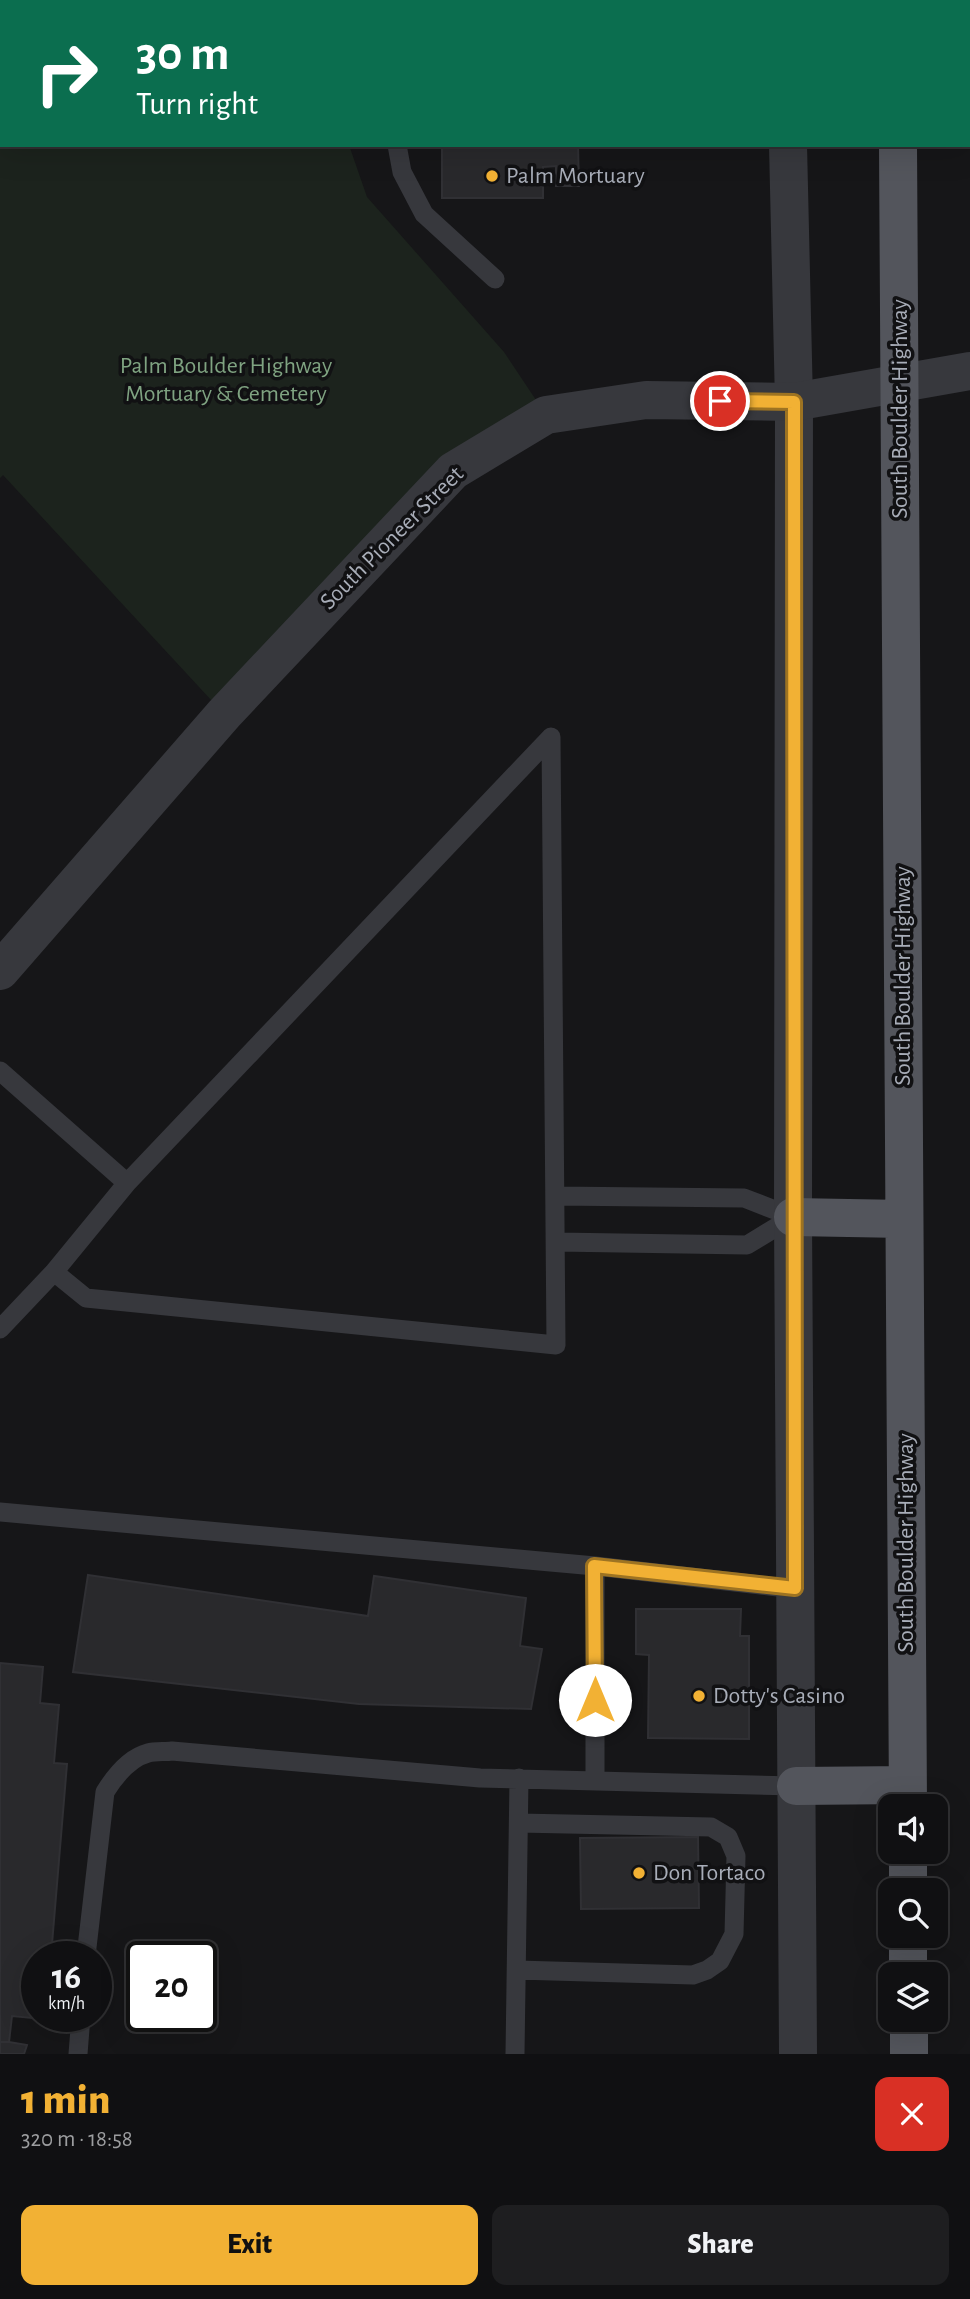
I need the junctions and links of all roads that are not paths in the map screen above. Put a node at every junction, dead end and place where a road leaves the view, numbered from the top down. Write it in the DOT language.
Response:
graph roads {
  1 [pos="397,147"];
  2 [pos="788,147"];
  3 [pos="898,147"];
  4 [pos="495,279"];
  5 [pos="970,372"];
  6 [pos="900,384"];
  7 [pos="794,402"];
  8 [pos="0,971"];
  9 [pos="0,1071"];
  10 [pos="127,1183"];
  11 [pos="556,1196"];
  12 [pos="793,1217"];
  13 [pos="904,1219"];
  14 [pos="557,1242"];
  15 [pos="54,1272"];
  16 [pos="0,1329"];
  17 [pos="0,1512"];
  18 [pos="594,1566"];
  19 [pos="795,1588"];
  20 [pos="519,1778"];
  21 [pos="595,1781"];
  22 [pos="796,1786"];
  23 [pos="896,1794"];
  24 [pos="908,1794"];
  25 [pos="519,1823"];
  26 [pos="88,1941"];
  27 [pos="517,1970"];
  28 [pos="80,2032"];
  29 [pos="909,2032"];
  30 [pos="78,2054"];
  31 [pos="515,2054"];
  32 [pos="798,2054"];
  33 [pos="909,2054"];
  1 -- 4 [label="lane"];
  2 -- 7 [label="street"];
  3 -- 6 [label="main road, South Boulder Highway"];
  5 -- 6 [label="street, South Pioneer Street"];
  6 -- 7 [label="street, South Pioneer Street"];
  6 -- 13 [label="main road, South Boulder Highway"];
  7 -- 8 [label="street, South Pioneer Street"];
  7 -- 12 [label="street"];
  9 -- 10 [label="lane"];
  10 -- 11 [label="lane"];
  10 -- 15 [label="lane"];
  11 -- 12 [label="lane"];
  11 -- 14 [label="lane"];
  12 -- 13 [label="main road"];
  12 -- 14 [label="lane"];
  12 -- 19 [label="street"];
  13 -- 24 [label="main road, South Boulder Highway"];
  14 -- 15 [label="lane"];
  15 -- 16 [label="lane"];
  17 -- 18 [label="lane"];
  18 -- 19 [label="lane"];
  18 -- 21 [label="lane"];
  19 -- 22 [label="street"];
  20 -- 21 [label="lane"];
  20 -- 25 [label="lane"];
  20 -- 26 [label="lane"];
  21 -- 22 [label="lane"];
  22 -- 23 [label="main road"];
  22 -- 32 [label="street"];
  25 -- 27 [label="lane"];
  25 -- 27 [label="lane"];
  27 -- 31 [label="lane"];
  28 -- 30 [label="lane"];
  29 -- 33 [label="main road"];
}
